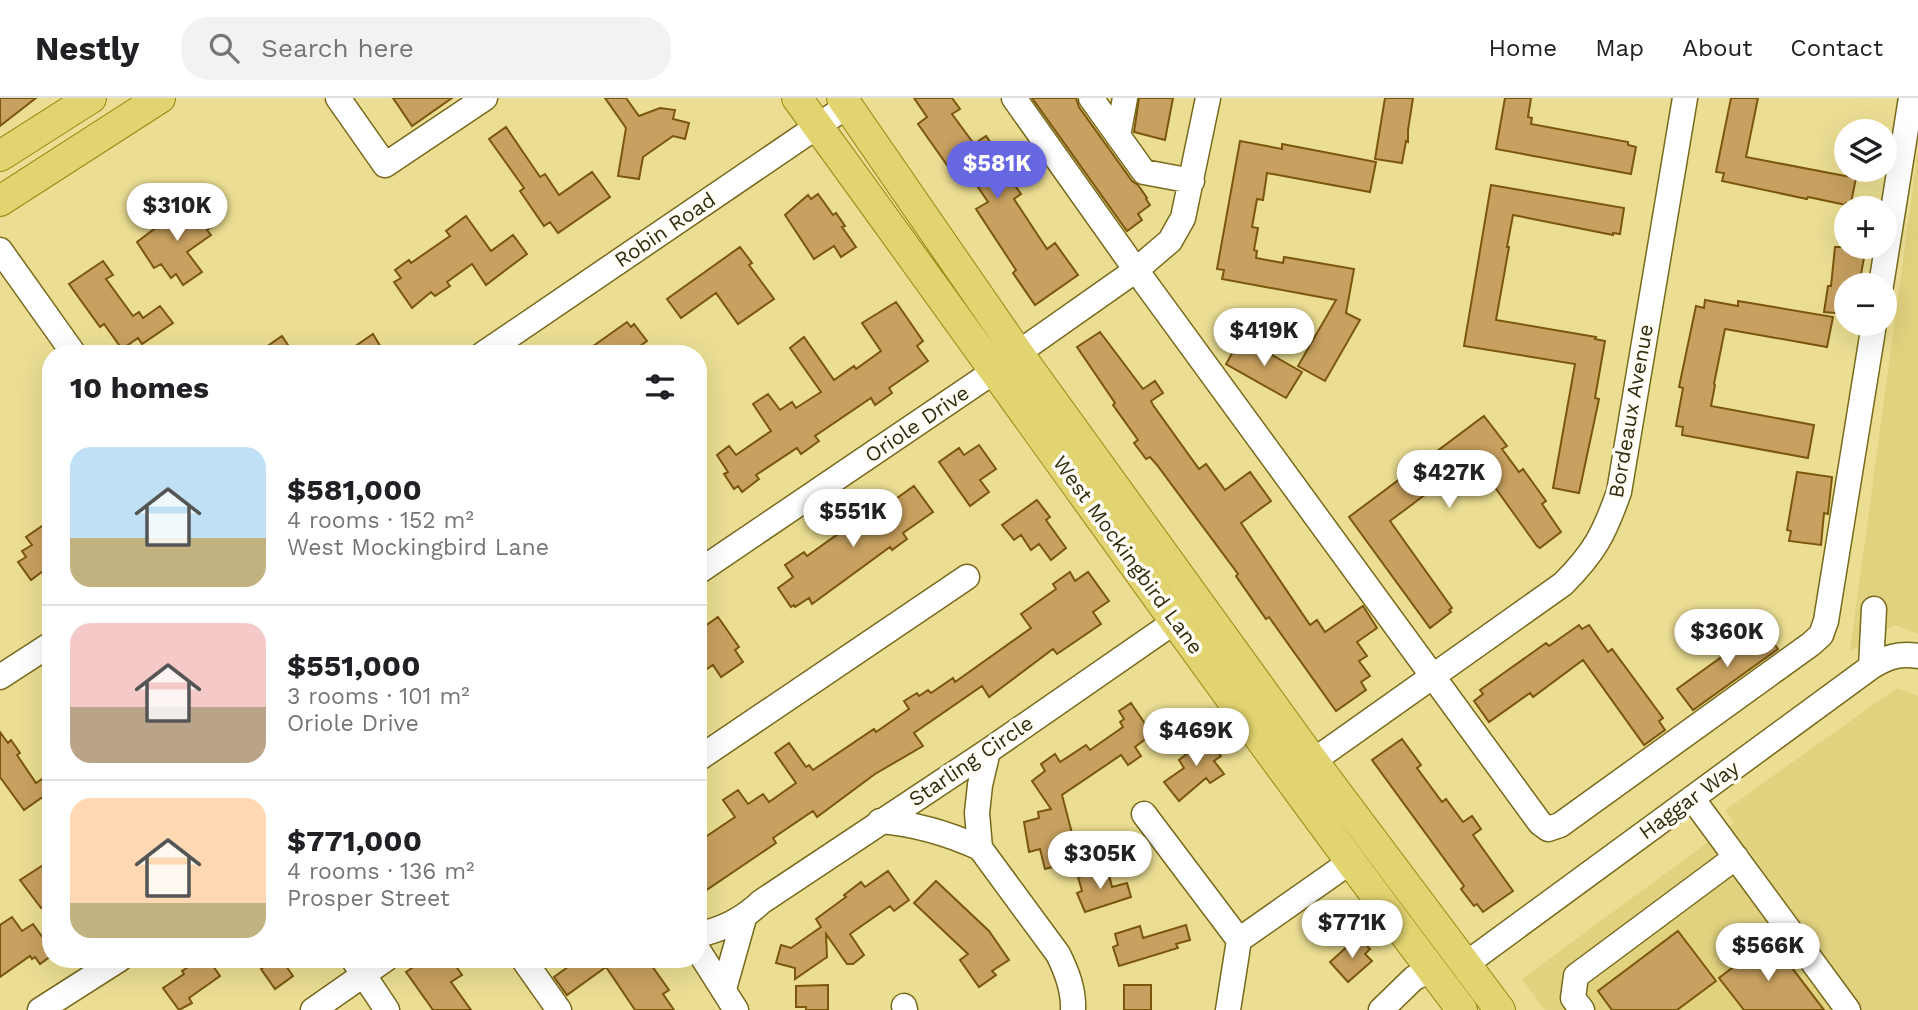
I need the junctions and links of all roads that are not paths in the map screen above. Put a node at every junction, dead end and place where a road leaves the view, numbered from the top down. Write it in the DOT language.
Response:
graph roads {
  1 [pos="90,98"];
  2 [pos="160,98"];
  3 [pos="338,98"];
  4 [pos="485,98"];
  5 [pos="797,98"];
  6 [pos="1014,98"];
  7 [pos="1091,98"];
  8 [pos="1125,98"];
  9 [pos="1208,98"];
  10 [pos="1685,98"];
  11 [pos="1911,98"];
  12 [pos="844,102"];
  13 [pos="818,126"];
  14 [pos="1118,136"];
  15 [pos="0,156"];
  16 [pos="1192,181"];
  17 [pos="0,201"];
  18 [pos="0,250"];
  19 [pos="1136,270"];
  20 [pos="1883,273"];
  21 [pos="1872,336"];
  22 [pos="68,345"];
  23 [pos="496,345"];
  24 [pos="1007,362"];
  25 [pos="707,566"];
  26 [pos="967,577"];
  27 [pos="1200,604"];
  28 [pos="1874,609"];
  29 [pos="1175,622"];
  30 [pos="42,650"];
  31 [pos="1918,656"];
  32 [pos="1871,667"];
  33 [pos="1432,676"];
  34 [pos="0,677"];
  35 [pos="988,751"];
  36 [pos="707,753"];
  37 [pos="1313,761"];
  38 [pos="1289,778"];
  39 [pos="1692,798"];
  40 [pos="1144,814"];
  41 [pos="880,821"];
  42 [pos="980,848"];
  43 [pos="1736,857"];
  44 [pos="1350,862"];
  45 [pos="744,918"];
  46 [pos="707,933"];
  47 [pos="1239,940"];
  48 [pos="707,964"];
  49 [pos="1466,964"];
  50 [pos="106,968"];
  51 [pos="358,968"];
  52 [pos="360,968"];
  53 [pos="529,968"];
  54 [pos="1432,971"];
  55 [pos="730,999"];
  56 [pos="40,1010"];
  57 [pos="313,1010"];
  58 [pos="387,1010"];
  59 [pos="559,1010"];
  60 [pos="1073,1010"];
  61 [pos="1228,1010"];
  62 [pos="1381,1010"];
  63 [pos="1462,1010"];
  64 [pos="1500,1010"];
  65 [pos="1582,1010"];
  66 [pos="1848,1010"];
  1 -- 15 [label="main road"];
  2 -- 17 [label="main road"];
  3 -- 4 [label="street"];
  5 -- 13 [label="main road, West Mockingbird Lane"];
  6 -- 19 [label="street"];
  7 -- 14 [label="street"];
  8 -- 14 [label="street"];
  9 -- 16 [label="street, Oriole Drive"];
  10 -- 33 [label="street, Bordeaux Avenue"];
  11 -- 20 [label="street"];
  12 -- 13 [label="street, Robin Road"];
  12 -- 24 [label="main road, West Mockingbird Lane"];
  13 -- 23 [label="street, Robin Road"];
  13 -- 24 [label="main road, West Mockingbird Lane"];
  14 -- 16 [label="street"];
  16 -- 19 [label="street, Oriole Drive"];
  18 -- 22 [label="street"];
  19 -- 24 [label="street, Oriole Drive"];
  19 -- 33 [label="street"];
  21 -- 33 [label="street"];
  24 -- 25 [label="street, Oriole Drive"];
  24 -- 27 [label="main road, West Mockingbird Lane"];
  24 -- 29 [label="main road, West Mockingbird Lane"];
  26 -- 36 [label="street"];
  27 -- 29 [label="street, Starling Circle"];
  27 -- 37 [label="main road, West Mockingbird Lane"];
  28 -- 32 [label="street"];
  29 -- 35 [label="street, Starling Circle"];
  29 -- 38 [label="main road, West Mockingbird Lane"];
  30 -- 34 [label="street"];
  31 -- 32 [label="street, Haggar Way"];
  32 -- 39 [label="street, Haggar Way"];
  33 -- 37 [label="street, Bordeaux Avenue"];
  35 -- 41 [label="street, Starling Circle"];
  35 -- 42 [label="street"];
  37 -- 38 [label="street, Bordeaux Avenue"];
  37 -- 49 [label="main road, West Mockingbird Lane"];
  38 -- 44 [label="main road, West Mockingbird Lane"];
  39 -- 43 [label="street"];
  39 -- 49 [label="street, Haggar Way"];
  40 -- 47 [label="street"];
  41 -- 42 [label="street"];
  41 -- 45 [label="street, Starling Circle"];
  42 -- 60 [label="street"];
  43 -- 65 [label="street"];
  43 -- 66 [label="street"];
  44 -- 47 [label="street"];
  44 -- 54 [label="main road, West Mockingbird Lane"];
  45 -- 46 [label="street, Starling Circle"];
  45 -- 55 [label="street"];
  47 -- 61 [label="street"];
  48 -- 55 [label="street"];
  49 -- 54 [label="main road"];
  49 -- 64 [label="main road, West Mockingbird Lane"];
  50 -- 56 [label="street"];
  51 -- 57 [label="street"];
  52 -- 58 [label="street"];
  53 -- 59 [label="street"];
  54 -- 62 [label="street"];
  54 -- 63 [label="main road, West Mockingbird Lane"];
}
